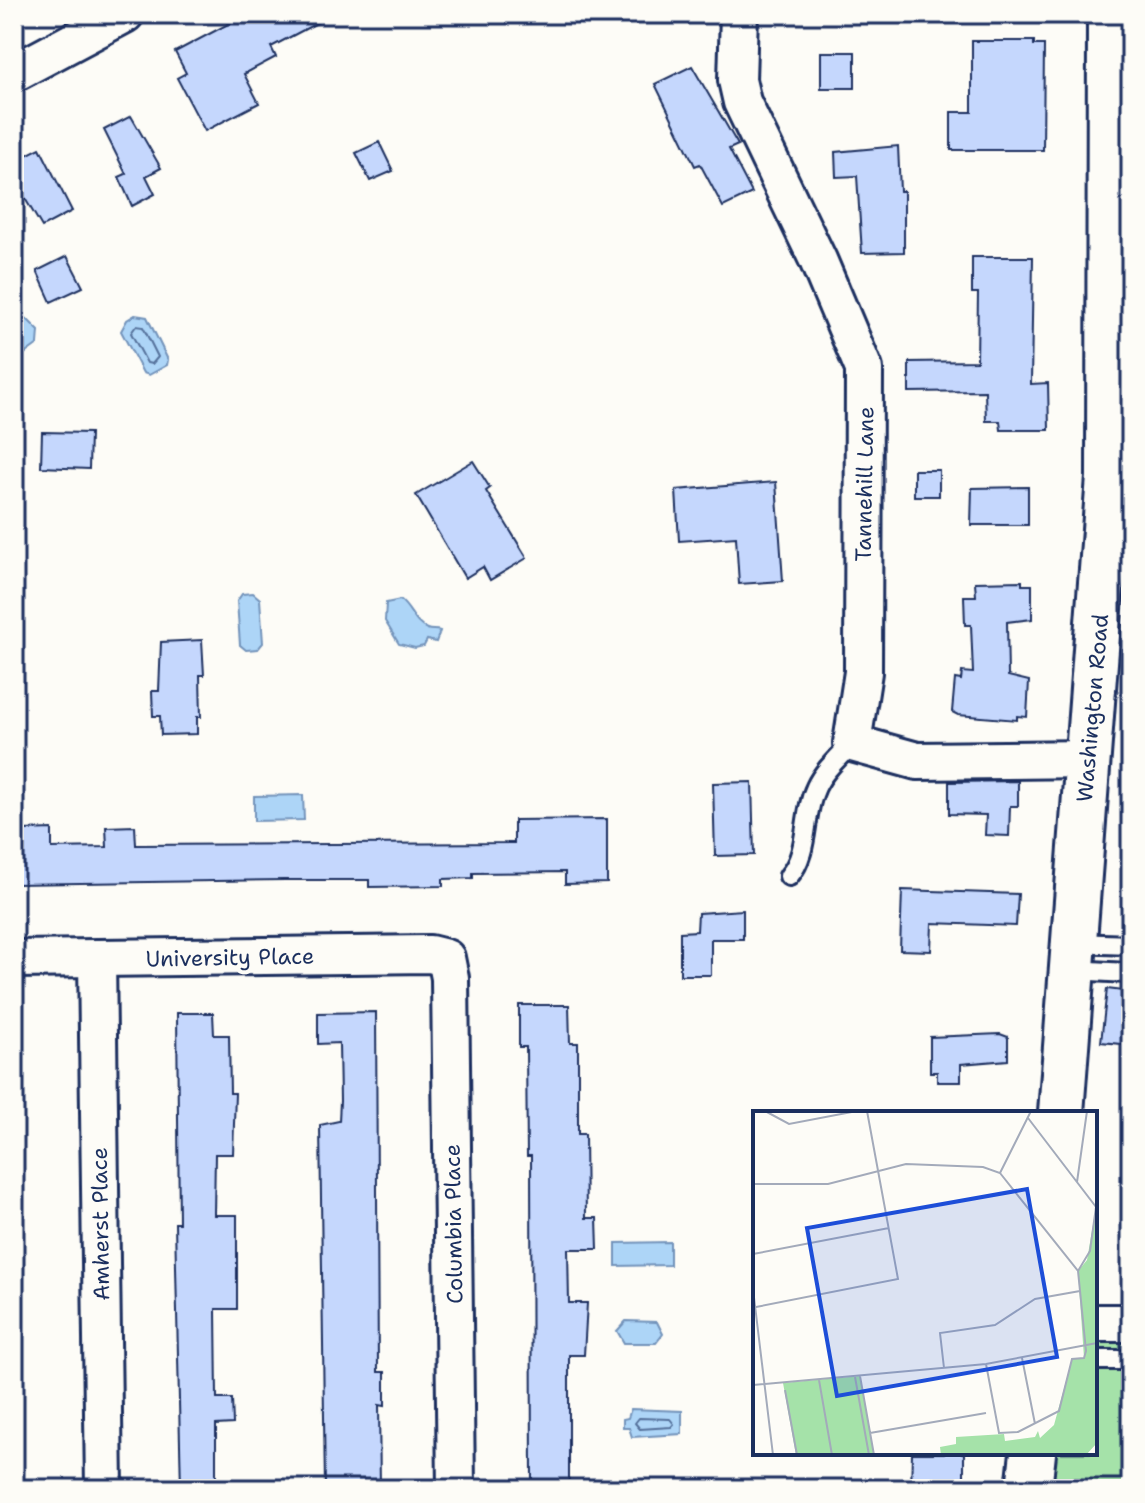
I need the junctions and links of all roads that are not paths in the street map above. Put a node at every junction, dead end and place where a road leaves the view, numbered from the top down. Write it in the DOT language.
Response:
graph roads {
  1 [pos="125,14"];
  2 [pos="739,14"];
  3 [pos="1110,14"];
  4 [pos="14,73"];
  5 [pos="1120,235"];
  6 [pos="1120,477"];
  7 [pos="852,743"];
  8 [pos="1088,759"];
  9 [pos="789,876"];
  10 [pos="1131,945"];
  11 [pos="1073,956"];
  12 [pos="446,958"];
  13 [pos="14,959"];
  14 [pos="97,959"];
  15 [pos="1128,973"];
  16 [pos="1061,1111"];
  17 [pos="1097,1323"];
  18 [pos="1131,1323"];
  19 [pos="1097,1360"];
  20 [pos="1131,1360"];
  21 [pos="1033,1455"];
  22 [pos="104,1489"];
  23 [pos="456,1489"];
  24 [pos="1029,1489"];
  1 -- 4 [label="street"];
  2 -- 7 [label="street, Tannehill Lane"];
  3 -- 5 [label="main road, Washington Road"];
  5 -- 6 [label="main road, Washington Road"];
  6 -- 8 [label="main road, Washington Road"];
  7 -- 8 [label="street"];
  7 -- 9 [label="lane"];
  8 -- 11 [label="main road, Washington Road"];
  10 -- 11 [label="lane"];
  11 -- 15 [label="lane"];
  11 -- 16 [label="main road, Washington Road"];
  12 -- 14 [label="street, University Place"];
  12 -- 23 [label="street, Columbia Place"];
  13 -- 14 [label="street, University Place"];
  14 -- 22 [label="street, Amherst Place"];
  17 -- 18 [label="street"];
  19 -- 20 [label="lane"];
  21 -- 24 [label="main road"];
}
